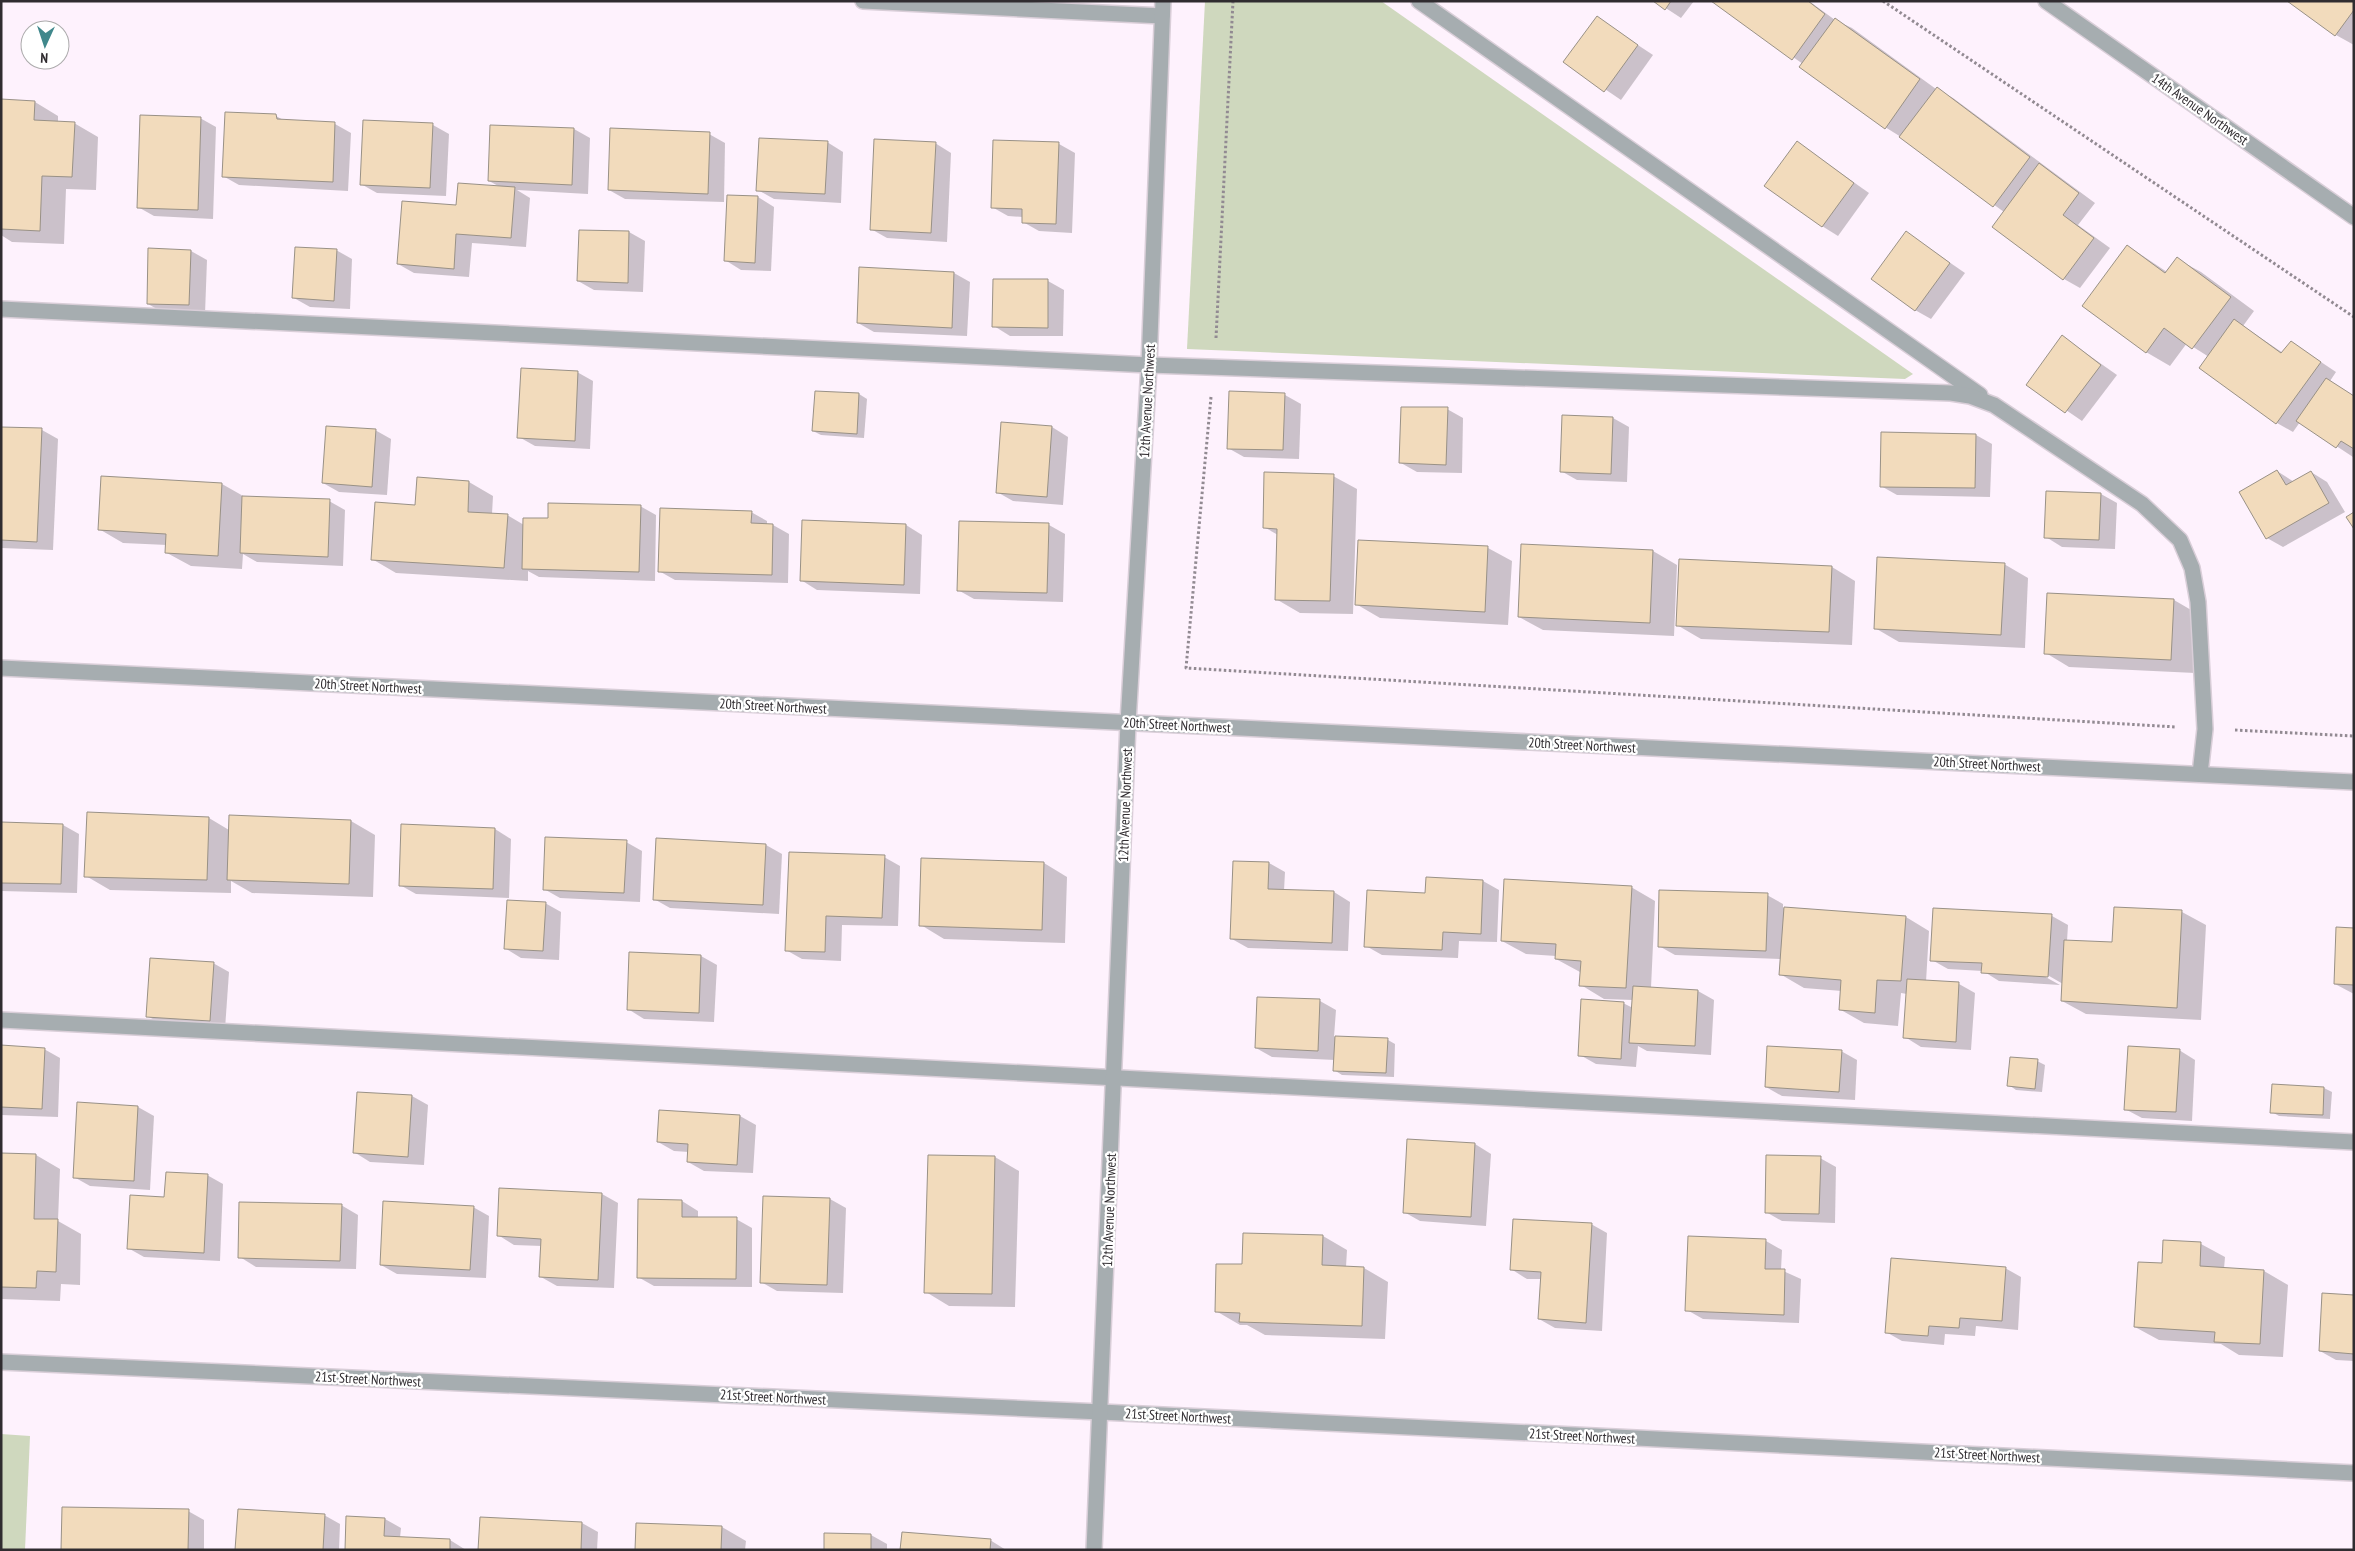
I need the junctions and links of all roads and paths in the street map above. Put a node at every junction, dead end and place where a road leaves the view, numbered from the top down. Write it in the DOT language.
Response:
graph roads {
  1 [pos="864,1"];
  2 [pos="1233,1"];
  3 [pos="1419,1"];
  4 [pos="1883,1"];
  5 [pos="2046,1"];
  6 [pos="1162,9"];
  7 [pos="2354,216"];
  8 [pos="1,309"];
  9 [pos="2354,317"];
  10 [pos="1149,365"];
  11 [pos="1214,367"];
  12 [pos="1994,405"];
  13 [pos="1,668"];
  14 [pos="1128,723"];
  15 [pos="2205,729"];
  16 [pos="2354,736"];
  17 [pos="2200,774"];
  18 [pos="2354,782"];
  19 [pos="1,1020"];
  20 [pos="1114,1079"];
  21 [pos="2354,1142"];
  22 [pos="1,1362"];
  23 [pos="1101,1412"];
  24 [pos="2354,1473"];
  25 [pos="1094,1550"];
  1 -- 6 [label="street"];
  2 -- 11 [label="path"];
  3 -- 12 [label="street"];
  4 -- 9 [label="path"];
  5 -- 7 [label="street, 14th Avenue Northwest"];
  6 -- 10 [label="street, 12th Avenue Northwest"];
  8 -- 10 [label="street"];
  10 -- 11 [label="street"];
  10 -- 14 [label="street, 12th Avenue Northwest"];
  11 -- 12 [label="street"];
  11 -- 15 [label="path"];
  12 -- 15 [label="street"];
  13 -- 14 [label="street, 20th Street Northwest"];
  14 -- 17 [label="street, 20th Street Northwest"];
  14 -- 20 [label="street, 12th Avenue Northwest"];
  15 -- 16 [label="path"];
  15 -- 17 [label="street"];
  17 -- 18 [label="street, 20th Street Northwest"];
  19 -- 20 [label="street"];
  20 -- 21 [label="street"];
  20 -- 23 [label="street, 12th Avenue Northwest"];
  22 -- 23 [label="street, 21st Street Northwest"];
  23 -- 24 [label="street, 21st Street Northwest"];
  23 -- 25 [label="street, 12th Avenue Northwest"];
}
